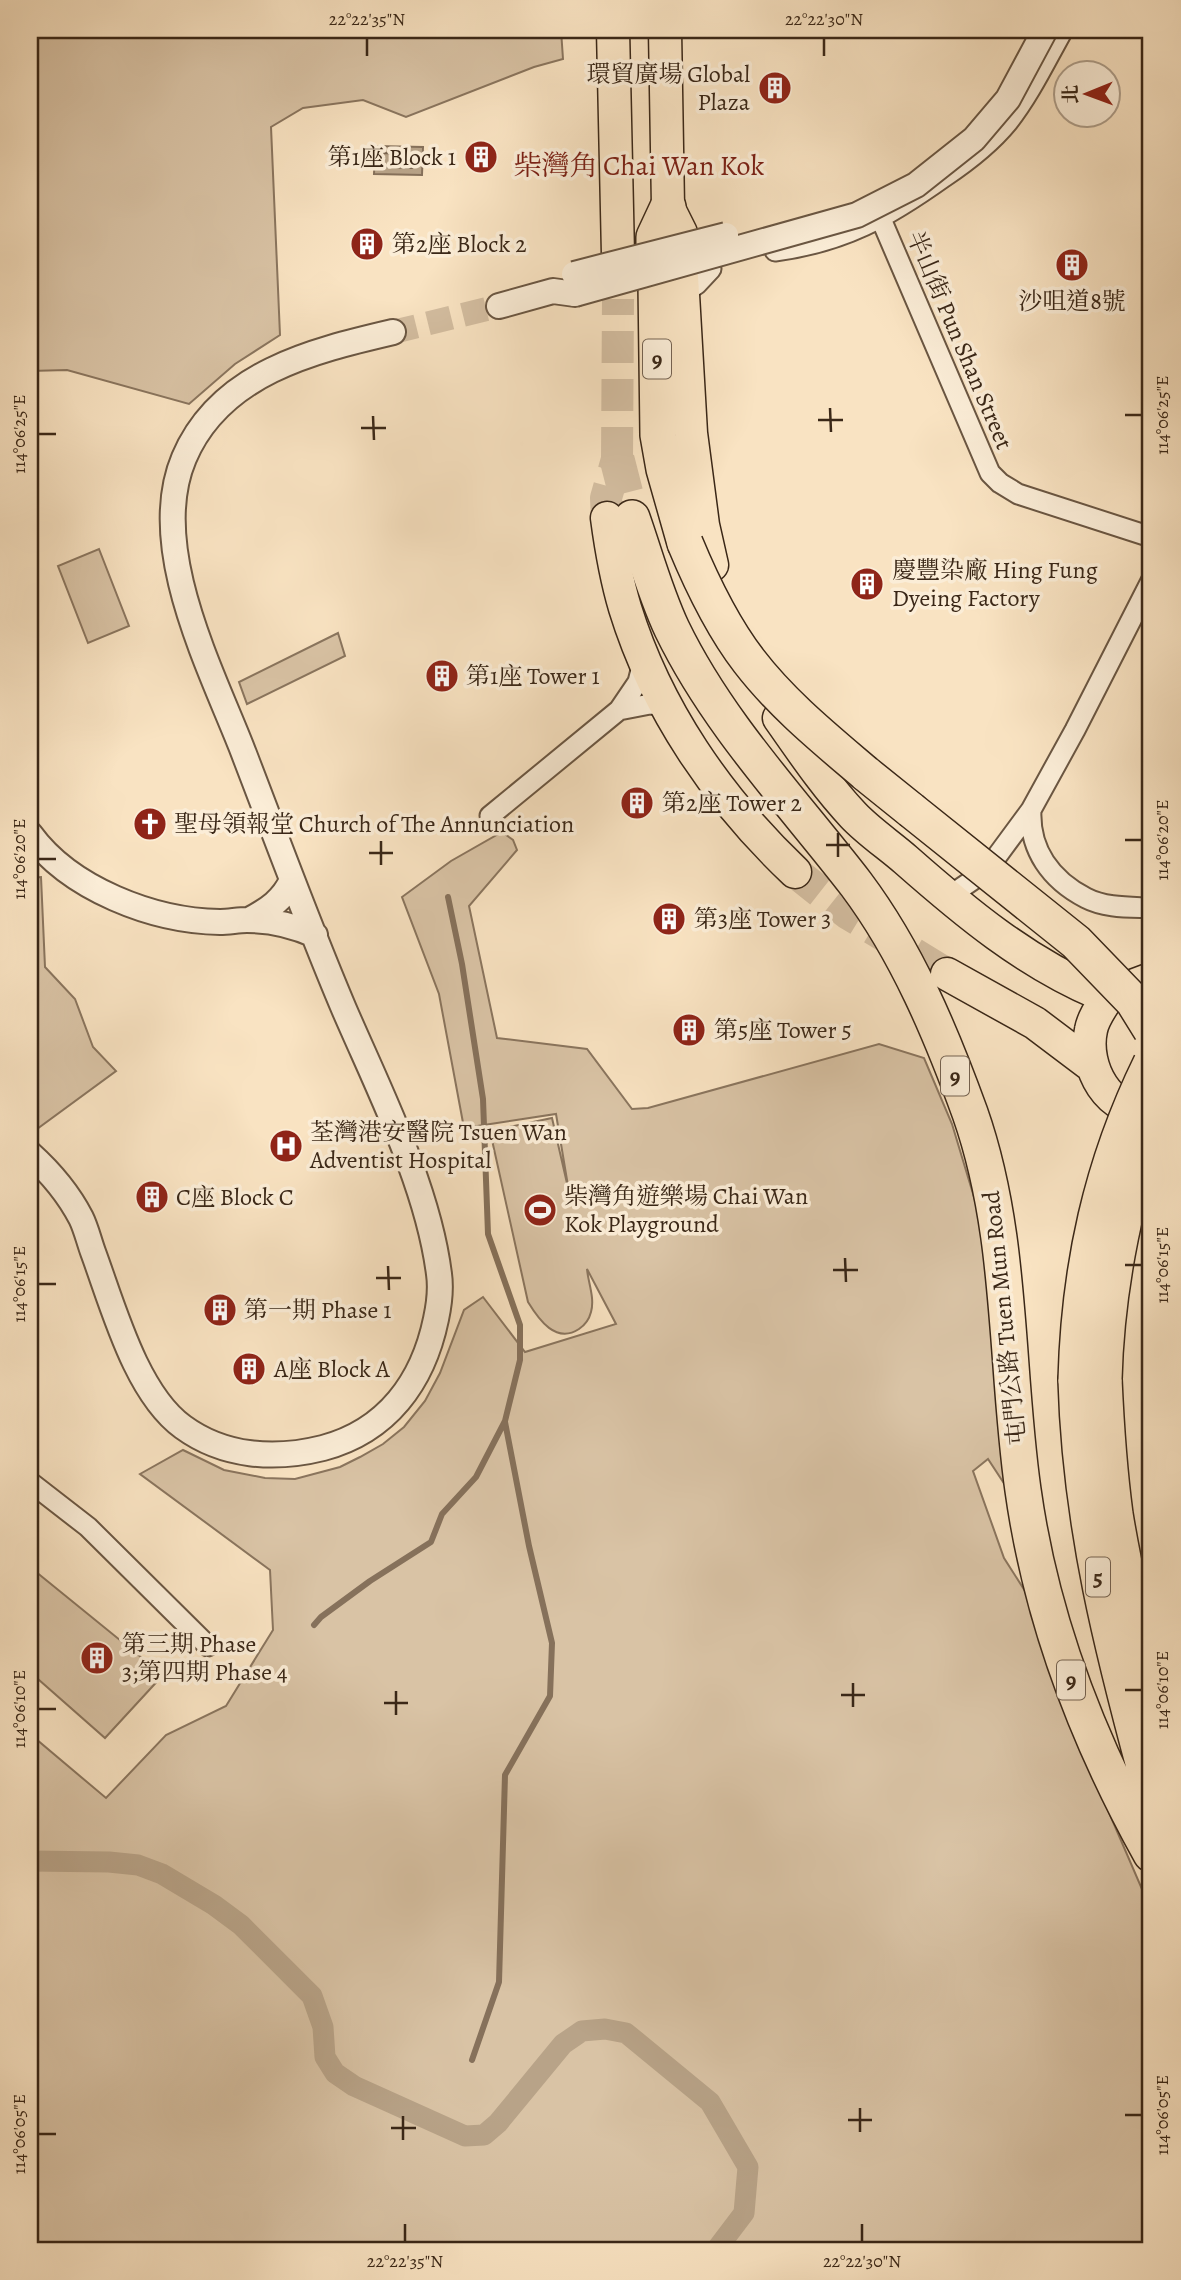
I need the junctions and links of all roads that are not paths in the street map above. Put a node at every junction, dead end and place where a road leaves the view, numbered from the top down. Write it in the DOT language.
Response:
graph roads {
  1 [pos="613,30"];
  2 [pos="665,30"];
  3 [pos="1032,30"];
  4 [pos="1045,30"];
  5 [pos="1063,30"];
  6 [pos="881,219"];
  7 [pos="668,229"];
  8 [pos="775,251"];
  9 [pos="618,255"];
  10 [pos="683,281"];
  11 [pos="567,286"];
  12 [pos="499,306"];
  13 [pos="393,332"];
  14 [pos="620,518"];
  15 [pos="1151,537"];
  16 [pos="712,565"];
  17 [pos="1151,581"];
  18 [pos="644,658"];
  19 [pos="666,705"];
  20 [pos="619,710"];
  21 [pos="779,718"];
  22 [pos="1031,810"];
  23 [pos="490,816"];
  24 [pos="30,834"];
  25 [pos="795,872"];
  26 [pos="292,880"];
  27 [pos="948,897"];
  28 [pos="1151,908"];
  29 [pos="249,919"];
  30 [pos="315,935"];
  31 [pos="947,974"];
  32 [pos="1151,1030"];
  33 [pos="1151,1063"];
  34 [pos="1092,1066"];
  35 [pos="1151,1108"];
  36 [pos="1151,1132"];
  37 [pos="30,1154"];
  38 [pos="1090,1379"];
  39 [pos="30,1482"];
  40 [pos="208,1646"];
  41 [pos="1151,1678"];
  42 [pos="1151,1792"];
  43 [pos="1151,1854"];
  1 -- 9 [label="main road"];
  2 -- 7 [label="main road"];
  3 -- 11 [label="street, bridge"];
  4 -- 11 [label="street, bridge"];
  5 -- 6 [label="street"];
  6 -- 8 [label="street"];
  6 -- 15 [label="street, 半山街 Pun Shan Street"];
  10 -- 16 [label="main road"];
  10 -- 32 [label="highway, 9, bridge"];
  11 -- 12 [label="street"];
  13 -- 26 [label="street"];
  14 -- 18 [label="main road"];
  14 -- 43 [label="highway, 屯門公路 Tuen Mun Road / 9"];
  17 -- 22 [label="street"];
  18 -- 19 [label="main road"];
  18 -- 20 [label="street"];
  19 -- 20 [label="street"];
  19 -- 25 [label="main road"];
  20 -- 23 [label="street"];
  21 -- 27 [label="main road"];
  22 -- 27 [label="street"];
  22 -- 28 [label="street"];
  24 -- 29 [label="street"];
  26 -- 29 [label="street"];
  26 -- 30 [label="street"];
  27 -- 34 [label="main road"];
  29 -- 30 [label="street"];
  30 -- 37 [label="street"];
  31 -- 34 [label="main road"];
  33 -- 38 [label="highway, 5, bridge"];
  34 -- 35 [label="main road"];
  36 -- 38 [label="highway, 5, bridge"];
  38 -- 41 [label="highway, 5"];
  38 -- 42 [label="highway, 5"];
  39 -- 40 [label="street"];
}
